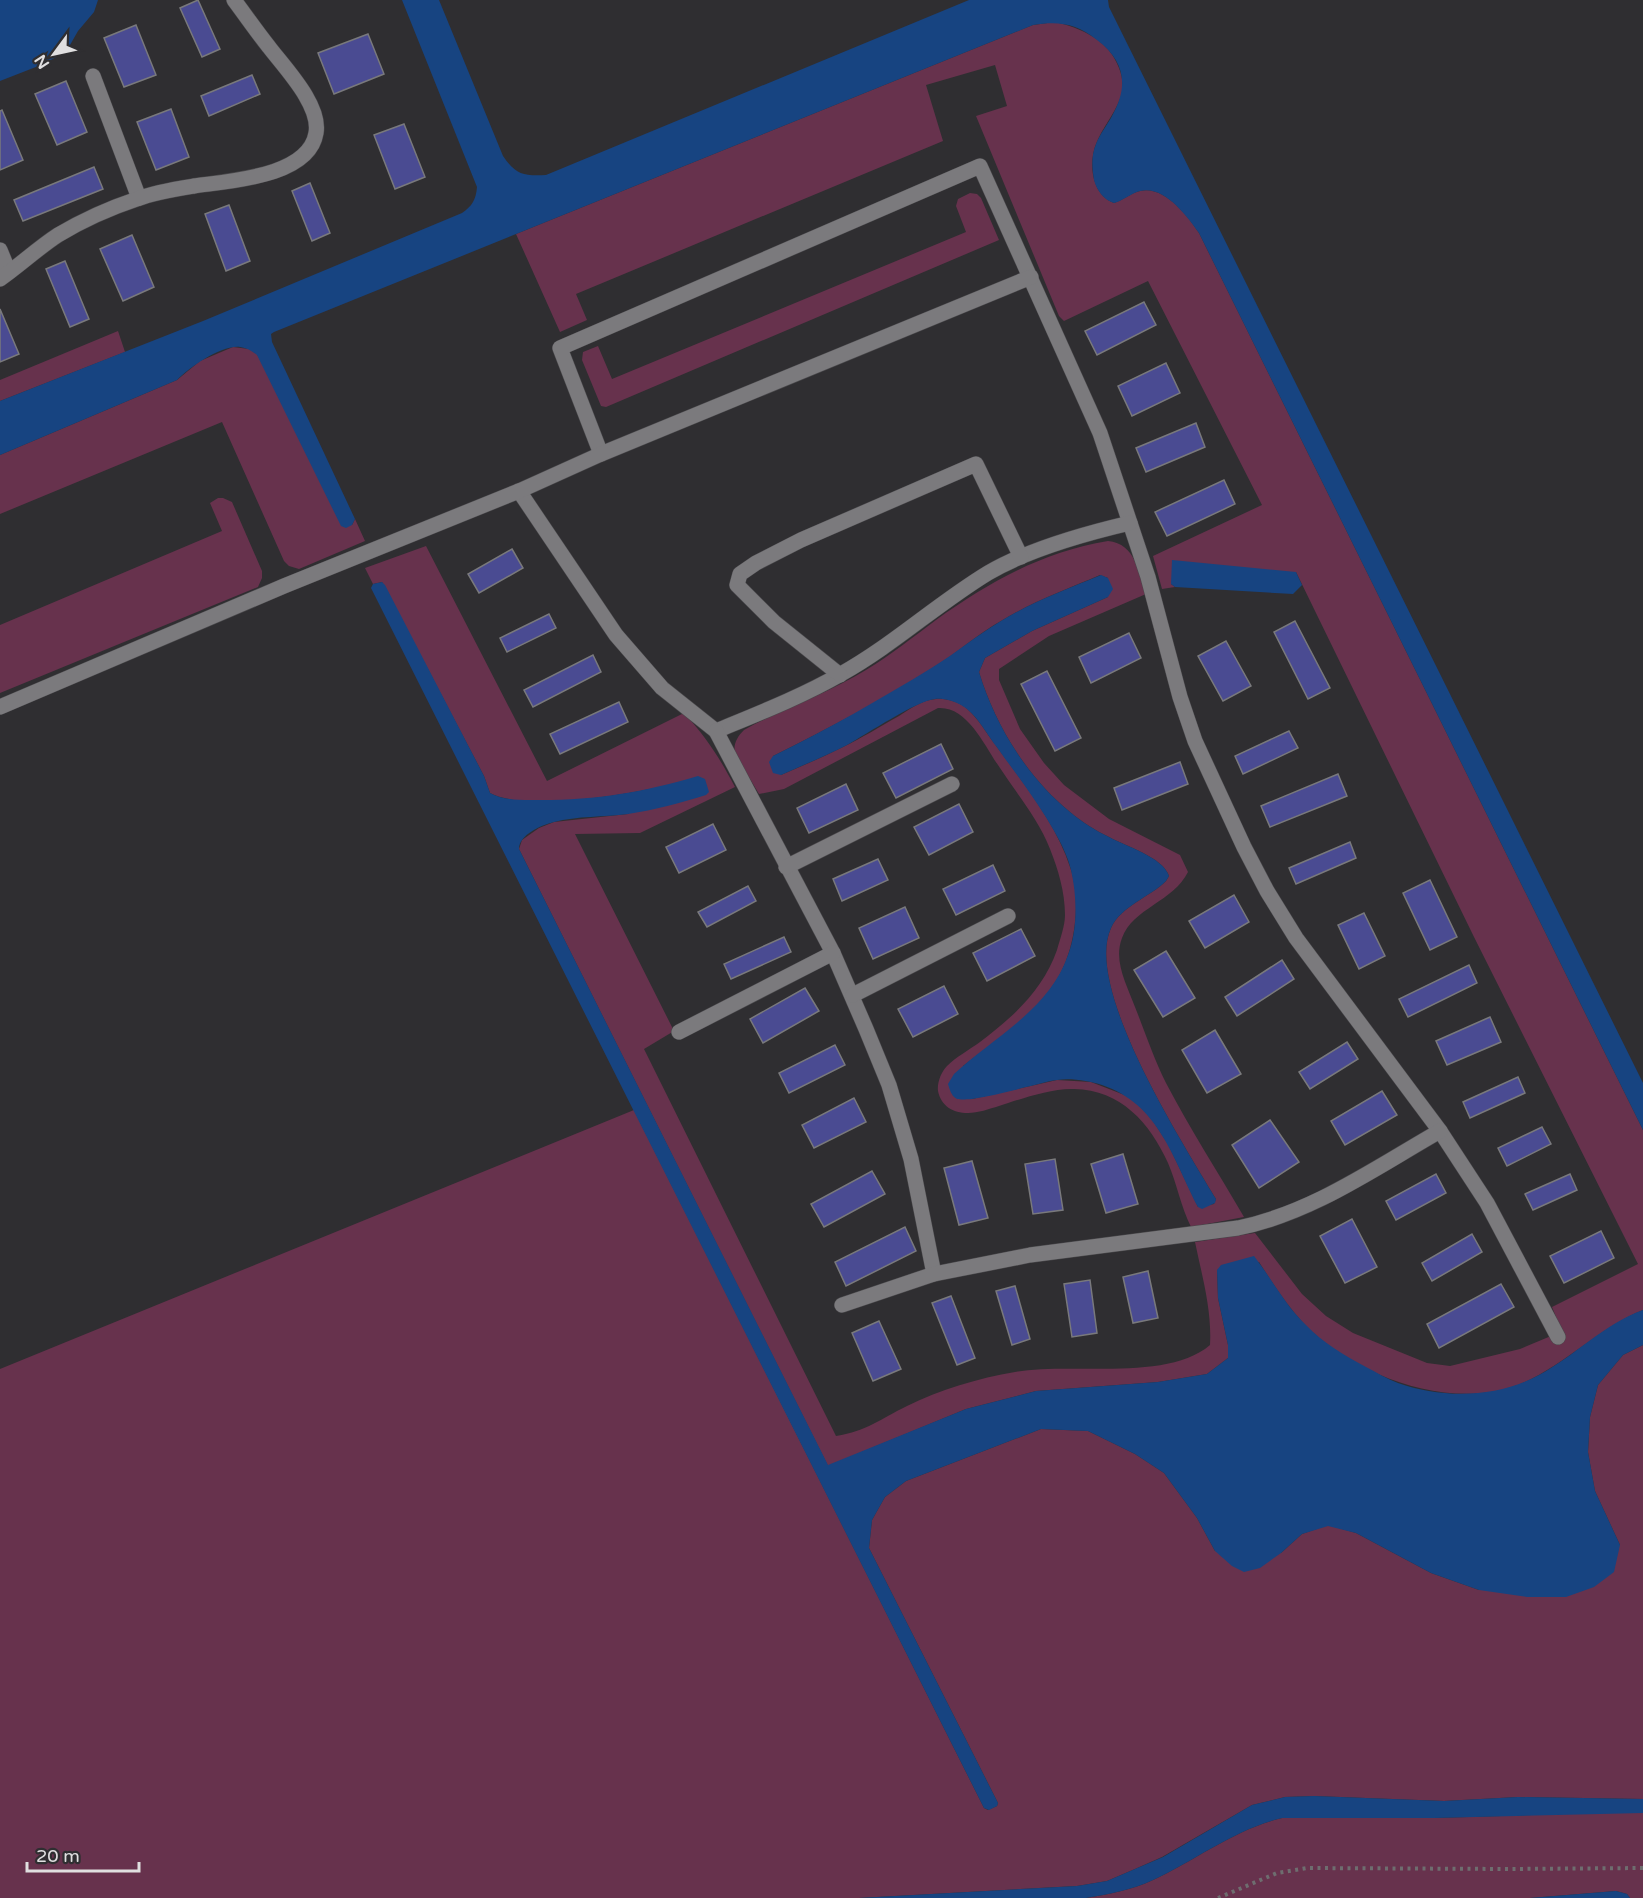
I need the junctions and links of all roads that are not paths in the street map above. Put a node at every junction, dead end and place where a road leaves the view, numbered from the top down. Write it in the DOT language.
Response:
graph roads {
  1 [pos="234,0"];
  2 [pos="93,76"];
  3 [pos="139,198"];
  4 [pos="0,250"];
  5 [pos="5,275"];
  6 [pos="1031,277"];
  7 [pos="601,454"];
  8 [pos="519,491"];
  9 [pos="1130,523"];
  10 [pos="1021,557"];
  11 [pos="840,675"];
  12 [pos="0,707"];
  13 [pos="716,731"];
  14 [pos="952,783"];
  15 [pos="786,867"];
  16 [pos="1008,916"];
  17 [pos="832,952"];
  18 [pos="852,995"];
  19 [pos="679,1032"];
  20 [pos="1440,1131"];
  21 [pos="934,1274"];
  22 [pos="842,1305"];
  23 [pos="1558,1337"];
  1 -- 3 [label="lane"];
  2 -- 3 [label="lane"];
  3 -- 5 [label="lane"];
  4 -- 5 [label="lane"];
  6 -- 7 [label="lane"];
  6 -- 7 [label="lane"];
  6 -- 9 [label="lane"];
  7 -- 8 [label="lane"];
  8 -- 12 [label="lane"];
  8 -- 13 [label="lane"];
  9 -- 10 [label="lane"];
  9 -- 20 [label="lane"];
  10 -- 11 [label="lane"];
  10 -- 11 [label="lane"];
  11 -- 13 [label="lane"];
  13 -- 15 [label="lane"];
  14 -- 15 [label="lane"];
  15 -- 17 [label="lane"];
  16 -- 18 [label="lane"];
  17 -- 18 [label="lane"];
  17 -- 19 [label="lane"];
  18 -- 21 [label="lane"];
  20 -- 21 [label="lane"];
  20 -- 23 [label="lane"];
  21 -- 22 [label="lane"];
}
